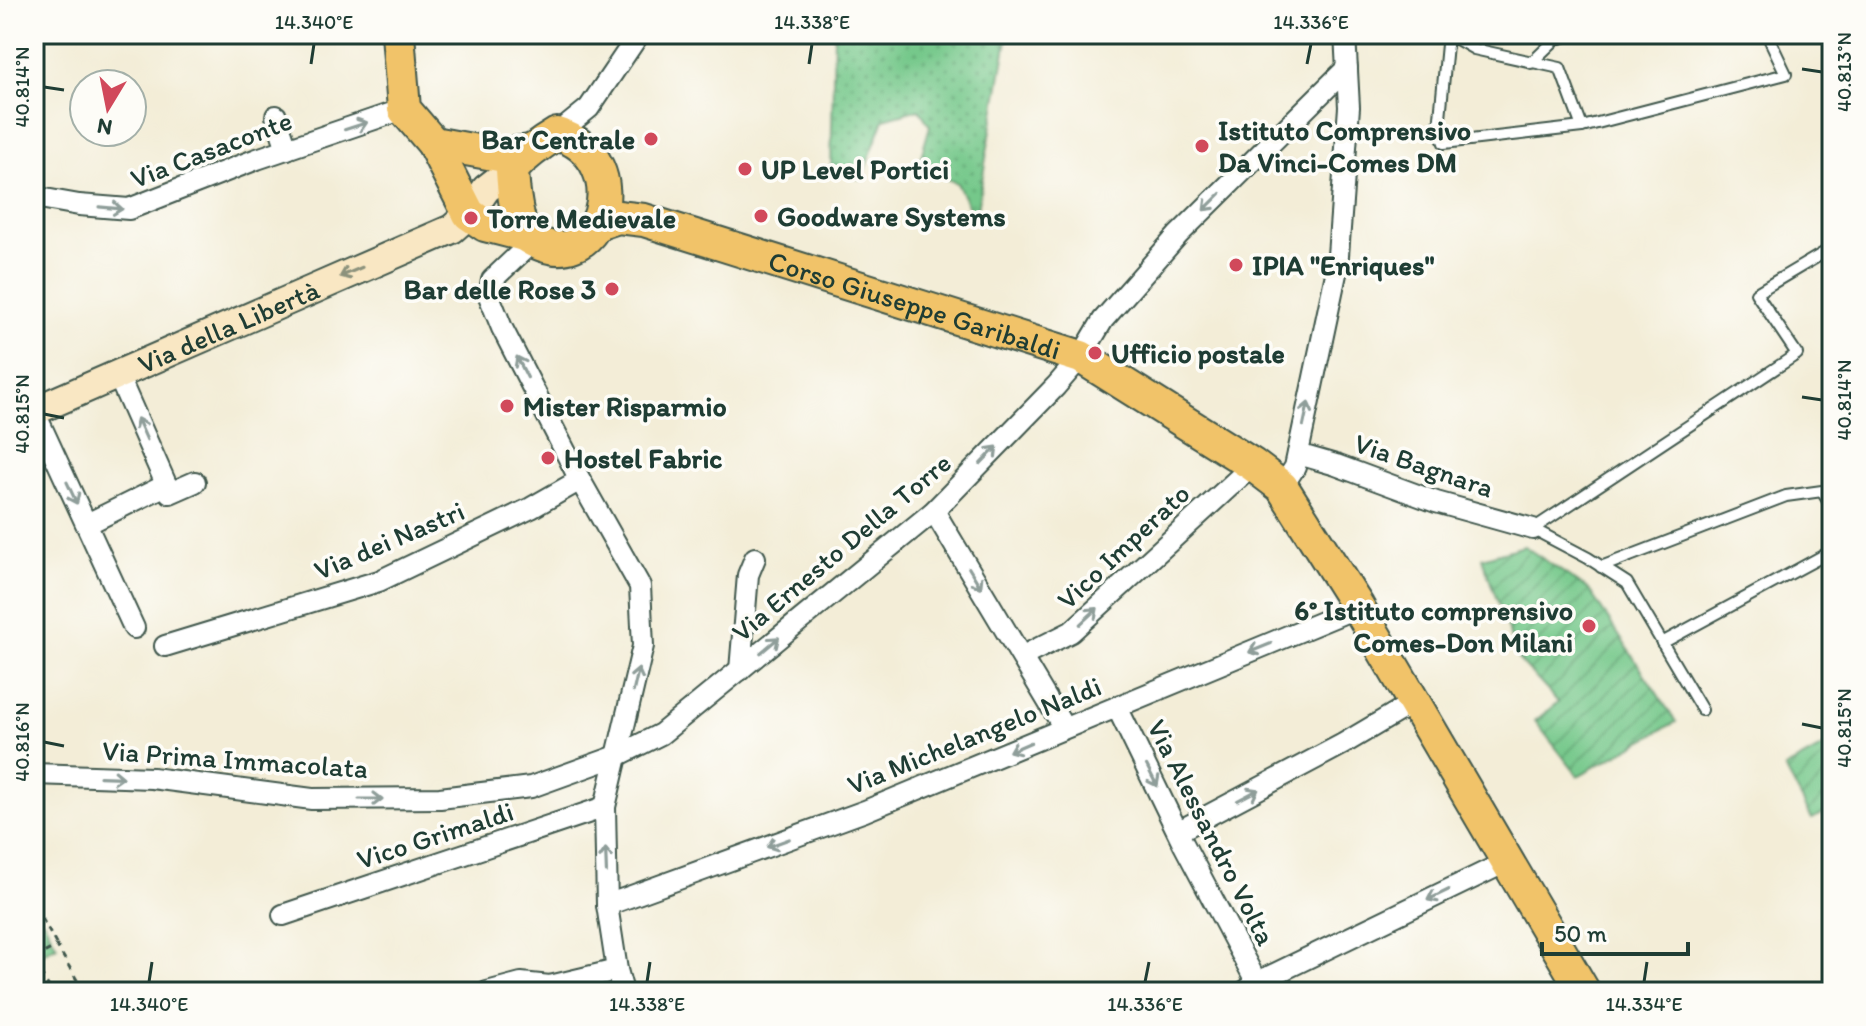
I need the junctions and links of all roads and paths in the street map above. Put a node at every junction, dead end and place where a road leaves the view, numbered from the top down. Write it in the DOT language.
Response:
graph roads {
  1 [pos="398,34"];
  2 [pos="639,34"];
  3 [pos="1345,34"];
  4 [pos="1448,34"];
  5 [pos="1574,34"];
  6 [pos="1767,34"];
  7 [pos="1531,63"];
  8 [pos="1347,68"];
  9 [pos="404,109"];
  10 [pos="276,116"];
  11 [pos="1582,127"];
  12 [pos="570,141"];
  13 [pos="433,143"];
  14 [pos="287,149"];
  15 [pos="521,160"];
  16 [pos="603,187"];
  17 [pos="34,197"];
  18 [pos="469,214"];
  19 [pos="644,220"];
  20 [pos="597,224"];
  21 [pos="529,238"];
  22 [pos="1832,248"];
  23 [pos="1081,357"];
  24 [pos="117,373"];
  25 [pos="35,408"];
  26 [pos="1298,454"];
  27 [pos="1253,465"];
  28 [pos="580,480"];
  29 [pos="195,482"];
  30 [pos="166,485"];
  31 [pos="1282,487"];
  32 [pos="1832,508"];
  33 [pos="934,511"];
  34 [pos="87,524"];
  35 [pos="1533,529"];
  36 [pos="1832,551"];
  37 [pos="755,558"];
  38 [pos="1601,567"];
  39 [pos="1358,607"];
  40 [pos="134,628"];
  41 [pos="1662,643"];
  42 [pos="165,646"];
  43 [pos="1023,656"];
  44 [pos="740,670"];
  45 [pos="1414,702"];
  46 [pos="1117,707"];
  47 [pos="1702,710"];
  48 [pos="1064,728"];
  49 [pos="617,756"];
  50 [pos="34,774"];
  51 [pos="605,807"];
  52 [pos="1179,831"];
  53 [pos="1508,861"];
  54 [pos="607,905"];
  55 [pos="34,911"];
  56 [pos="283,915"];
  57 [pos="57,946"];
  58 [pos="34,960"];
  59 [pos="617,970"];
  60 [pos="1250,988"];
  61 [pos="52,992"];
  62 [pos="84,992"];
  63 [pos="487,992"];
  64 [pos="623,992"];
  65 [pos="1584,992"];
  1 -- 9 [label="main road"];
  2 -- 12 [label="street"];
  3 -- 8 [label="street"];
  4 -- 7 [label="lane"];
  4 -- 11 [label="lane"];
  5 -- 7 [label="lane"];
  6 -- 11 [label="lane"];
  7 -- 11 [label="lane"];
  8 -- 23 [label="street, Via Ernesto Della Torre, one-way"];
  26 -- 8 [label="street, one-way"];
  9 -- 13 [label="main road"];
  14 -- 9 [label="street, Via Casaconte, one-way"];
  10 -- 14 [label="street"];
  12 -- 15 [label="main road"];
  12 -- 16 [label="main road"];
  13 -- 15 [label="main road"];
  13 -- 18 [label="main road"];
  17 -- 14 [label="street, Via Casaconte, one-way"];
  15 -- 18 [label="street, Via della Libertà"];
  15 -- 21 [label="main road"];
  16 -- 19 [label="main road, Corso Giuseppe Garibaldi"];
  16 -- 20 [label="main road"];
  18 -- 21 [label="main road"];
  18 -- 24 [label="street, Via della Libertà, one-way"];
  19 -- 20 [label="main road, Corso Giuseppe Garibaldi"];
  19 -- 23 [label="main road, Corso Giuseppe Garibaldi"];
  20 -- 21 [label="main road"];
  28 -- 21 [label="street, one-way"];
  22 -- 35 [label="lane"];
  23 -- 27 [label="main road, Corso Giuseppe Garibaldi"];
  33 -- 23 [label="street, Via Ernesto Della Torre, one-way"];
  24 -- 25 [label="street, Via della Libertà"];
  30 -- 24 [label="street, one-way"];
  25 -- 34 [label="street, one-way"];
  26 -- 31 [label="street"];
  26 -- 35 [label="street, Via Bagnara"];
  27 -- 31 [label="main road, Corso Giuseppe Garibaldi"];
  43 -- 27 [label="street, Vico Imperato, one-way"];
  28 -- 42 [label="street, Via dei Nastri"];
  49 -- 28 [label="street, one-way"];
  29 -- 30 [label="street"];
  30 -- 34 [label="street"];
  31 -- 39 [label="main road, Corso Giuseppe Garibaldi"];
  32 -- 38 [label="lane"];
  33 -- 43 [label="street, one-way"];
  44 -- 33 [label="street, Via Ernesto Della Torre, one-way"];
  34 -- 40 [label="street"];
  35 -- 38 [label="lane"];
  36 -- 41 [label="lane"];
  37 -- 44 [label="street"];
  38 -- 41 [label="lane"];
  39 -- 45 [label="main road, Corso Giuseppe Garibaldi"];
  39 -- 46 [label="street, Via Michelangelo Naldi, one-way"];
  41 -- 47 [label="lane"];
  43 -- 48 [label="street"];
  44 -- 49 [label="street, Via Ernesto Della Torre"];
  52 -- 45 [label="street, one-way"];
  45 -- 53 [label="main road, Corso Giuseppe Garibaldi"];
  46 -- 48 [label="street, Via Michelangelo Naldi"];
  46 -- 52 [label="street, Via Alessandro Volta, one-way"];
  48 -- 54 [label="street, Via Michelangelo Naldi, one-way"];
  50 -- 49 [label="street, Via Prima Immacolata, one-way"];
  49 -- 51 [label="street"];
  54 -- 51 [label="street, one-way"];
  51 -- 56 [label="street, Vico Grimaldi"];
  52 -- 60 [label="street, Via Alessandro Volta"];
  53 -- 60 [label="street, one-way"];
  53 -- 65 [label="main road, Corso Giuseppe Garibaldi"];
  54 -- 59 [label="street"];
  55 -- 57 [label="path"];
  57 -- 58 [label="path"];
  57 -- 62 [label="path"];
  58 -- 61 [label="path"];
  59 -- 63 [label="street"];
  59 -- 64 [label="street"];
}
